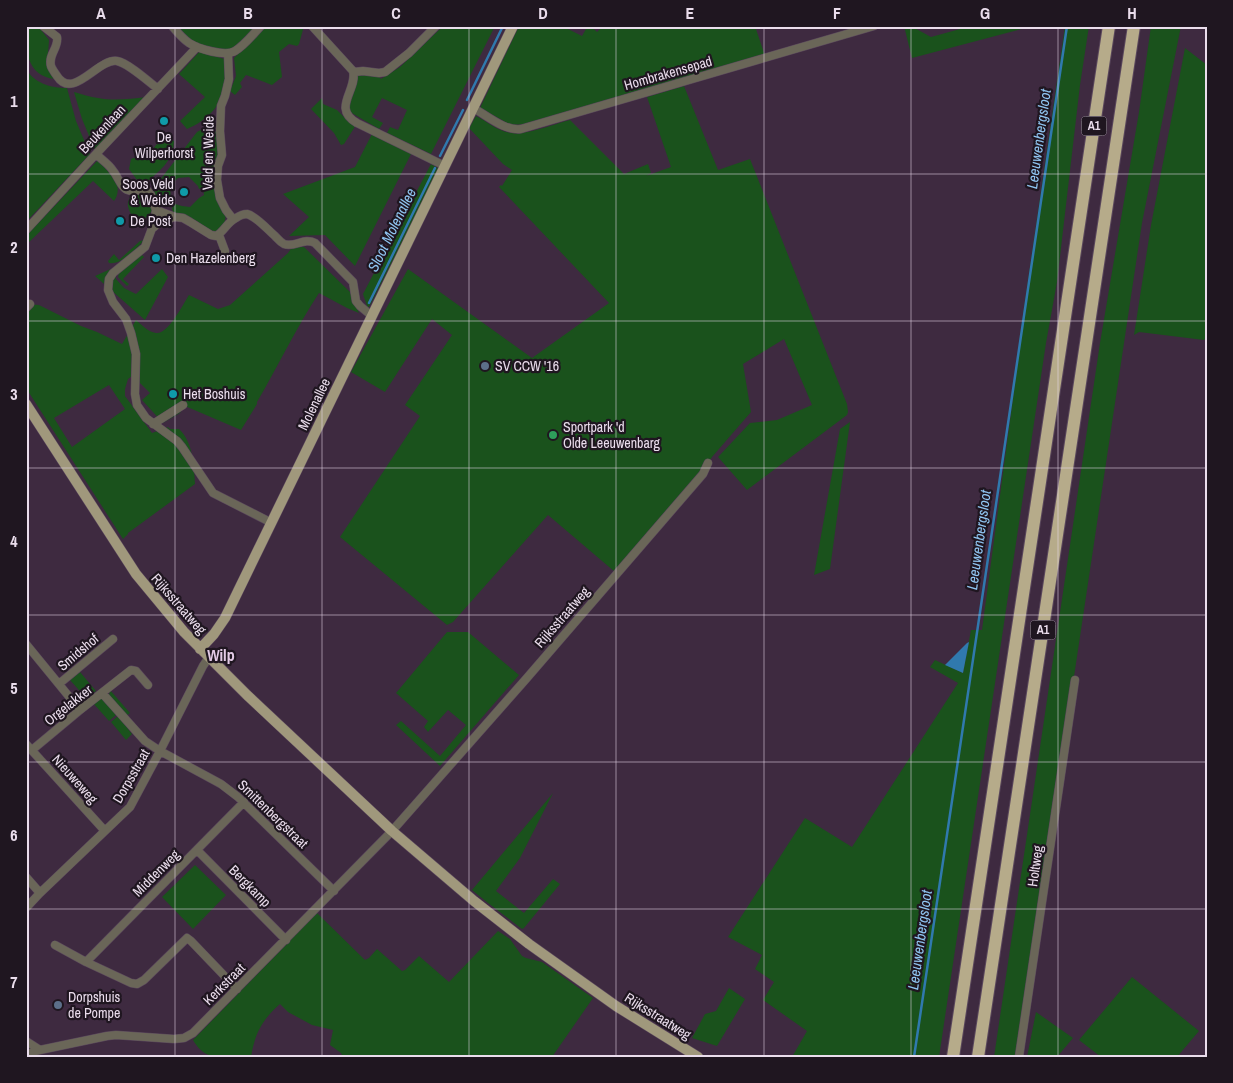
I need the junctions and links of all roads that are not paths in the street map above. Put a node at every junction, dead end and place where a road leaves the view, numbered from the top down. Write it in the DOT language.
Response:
graph roads {
  1 [pos="44,26"];
  2 [pos="172,26"];
  3 [pos="261,26"];
  4 [pos="312,26"];
  5 [pos="436,26"];
  6 [pos="513,26"];
  7 [pos="874,26"];
  8 [pos="1109,26"];
  9 [pos="1134,26"];
  10 [pos="197,47"];
  11 [pos="228,54"];
  12 [pos="353,70"];
  13 [pos="158,89"];
  14 [pos="473,108"];
  15 [pos="96,154"];
  16 [pos="445,166"];
  17 [pos="156,210"];
  18 [pos="175,217"];
  19 [pos="233,219"];
  20 [pos="26,230"];
  21 [pos="152,230"];
  22 [pos="219,235"];
  23 [pos="225,251"];
  24 [pos="372,316"];
  25 [pos="26,404"];
  26 [pos="183,405"];
  27 [pos="153,424"];
  28 [pos="708,463"];
  29 [pos="272,523"];
  30 [pos="112,639"];
  31 [pos="26,644"];
  32 [pos="200,649"];
  33 [pos="209,658"];
  34 [pos="1075,680"];
  35 [pos="60,683"];
  36 [pos="148,684"];
  37 [pos="102,693"];
  38 [pos="80,710"];
  39 [pos="29,747"];
  40 [pos="160,751"];
  41 [pos="244,802"];
  42 [pos="105,831"];
  43 [pos="392,831"];
  44 [pos="196,850"];
  45 [pos="26,877"];
  46 [pos="334,891"];
  47 [pos="40,893"];
  48 [pos="26,908"];
  49 [pos="286,940"];
  50 [pos="55,945"];
  51 [pos="86,962"];
  52 [pos="237,989"];
  53 [pos="26,1040"];
  54 [pos="40,1050"];
  55 [pos="26,1054"];
  56 [pos="698,1057"];
  57 [pos="953,1057"];
  58 [pos="978,1057"];
  59 [pos="1019,1057"];
  1 -- 13 [label="street"];
  2 -- 10 [label="street"];
  3 -- 11 [label="street"];
  4 -- 12 [label="street"];
  5 -- 12 [label="street"];
  6 -- 14 [label="main road, Molenallee"];
  7 -- 14 [label="street, Hombrakensepad"];
  8 -- 57 [label="highway, A1"];
  9 -- 58 [label="highway, A1"];
  10 -- 11 [label="street"];
  10 -- 13 [label="street, Beukenlaan"];
  11 -- 19 [label="street, Veld en Weide"];
  12 -- 16 [label="street"];
  13 -- 15 [label="street, Beukenlaan"];
  14 -- 16 [label="main road, Molenallee"];
  15 -- 17 [label="street"];
  15 -- 20 [label="street, Beukenlaan"];
  16 -- 24 [label="main road, Molenallee"];
  17 -- 18 [label="street"];
  17 -- 21 [label="street"];
  18 -- 21 [label="street"];
  18 -- 22 [label="street"];
  19 -- 22 [label="street"];
  19 -- 24 [label="street"];
  21 -- 27 [label="street"];
  22 -- 23 [label="street"];
  24 -- 29 [label="main road, Molenallee"];
  25 -- 32 [label="main road, Rijksstraatweg"];
  26 -- 27 [label="street"];
  27 -- 29 [label="street"];
  28 -- 43 [label="street, Rijksstraatweg"];
  29 -- 32 [label="main road, Molenallee"];
  30 -- 35 [label="street, Smidshof"];
  31 -- 35 [label="street"];
  32 -- 33 [label="main road, Rijksstraatweg"];
  33 -- 40 [label="street, Dorpsstraat"];
  33 -- 43 [label="main road, Rijksstraatweg"];
  34 -- 59 [label="street, Holtweg"];
  35 -- 38 [label="street"];
  36 -- 37 [label="street"];
  37 -- 38 [label="street, Orgelakker"];
  37 -- 40 [label="street, Orgelakker"];
  38 -- 39 [label="street, Orgelakker"];
  39 -- 42 [label="street, Nieuweweg"];
  40 -- 41 [label="street, Smittenbergstraat"];
  40 -- 42 [label="street, Dorpsstraat"];
  41 -- 44 [label="street, Middenweg"];
  41 -- 46 [label="street, Smittenbergstraat"];
  42 -- 47 [label="street, Dorpsstraat"];
  43 -- 46 [label="street, Kerkstraat"];
  43 -- 56 [label="main road, Rijksstraatweg"];
  44 -- 49 [label="street, Bergkamp"];
  44 -- 51 [label="street, Middenweg"];
  45 -- 47 [label="street"];
  46 -- 49 [label="street, Kerkstraat"];
  47 -- 48 [label="street, Dorpsstraat"];
  49 -- 52 [label="street, Kerkstraat"];
  50 -- 51 [label="street"];
  51 -- 52 [label="street"];
  52 -- 54 [label="street, Kerkstraat"];
  53 -- 54 [label="street"];
  54 -- 55 [label="street, Kerkstraat"];
}
